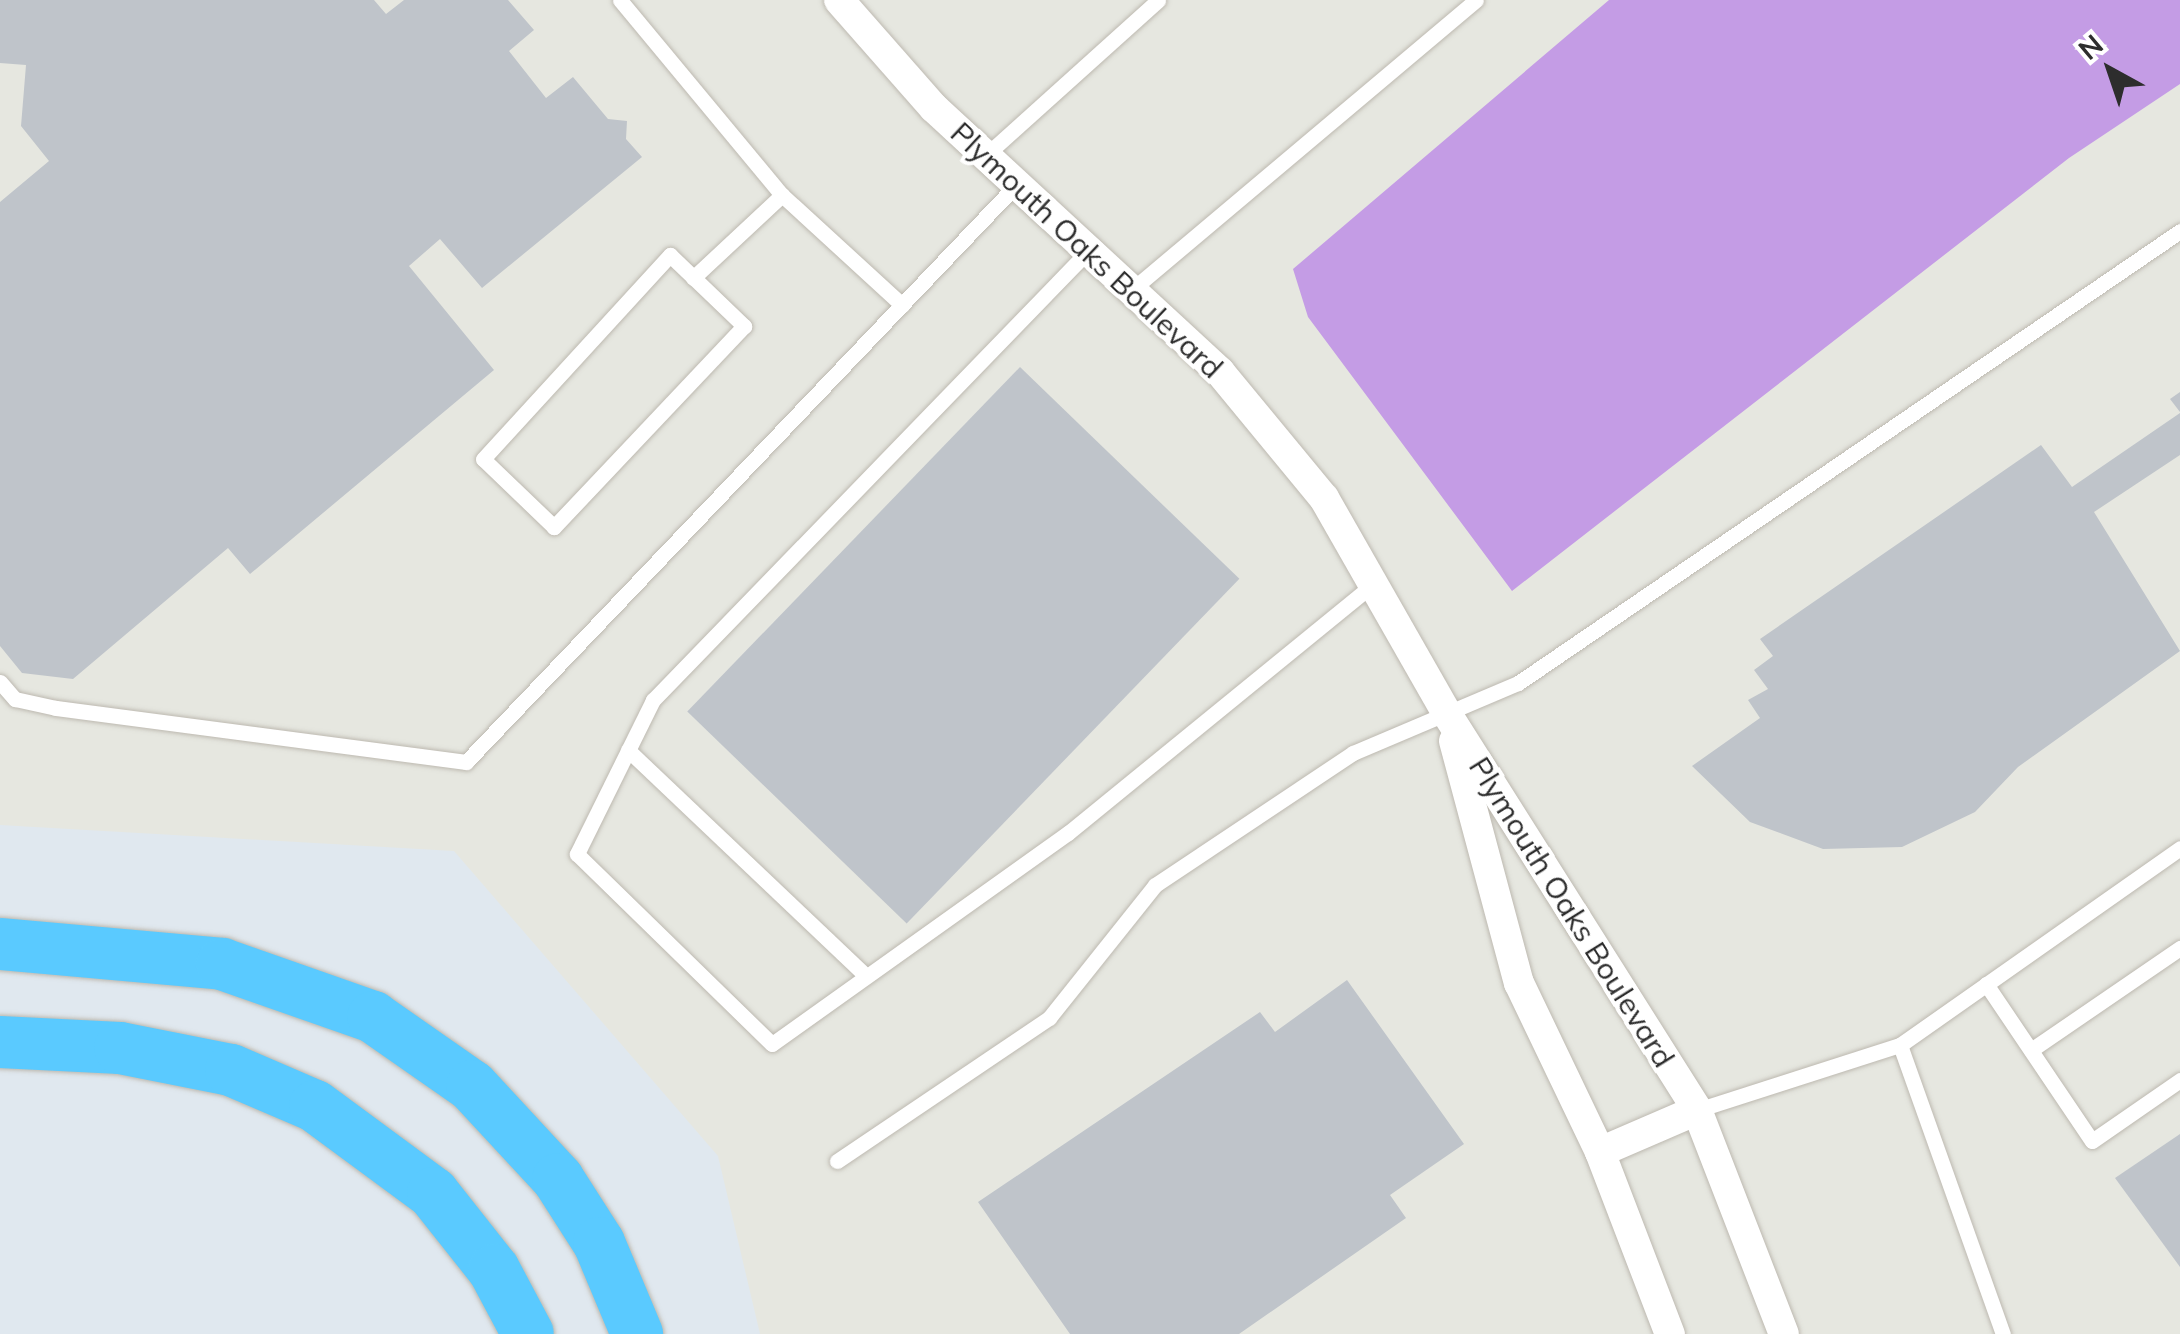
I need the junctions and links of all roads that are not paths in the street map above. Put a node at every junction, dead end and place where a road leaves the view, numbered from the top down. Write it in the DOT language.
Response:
graph roads {
  1 [pos="620,0"];
  2 [pos="839,0"];
  3 [pos="1158,0"];
  4 [pos="1476,0"];
  5 [pos="984,156"];
  6 [pos="1016,185"];
  7 [pos="782,195"];
  8 [pos="2180,231"];
  9 [pos="1089,250"];
  10 [pos="693,278"];
  11 [pos="1134,288"];
  12 [pos="902,304"];
  13 [pos="1378,580"];
  14 [pos="0,682"];
  15 [pos="1447,714"];
  16 [pos="628,750"];
  17 [pos="2180,848"];
  18 [pos="0,944"];
  19 [pos="2180,948"];
  20 [pos="866,976"];
  21 [pos="1986,984"];
  22 [pos="0,1042"];
  23 [pos="1900,1045"];
  24 [pos="2031,1050"];
  25 [pos="2180,1080"];
  26 [pos="1697,1110"];
  27 [pos="1600,1152"];
  28 [pos="837,1161"];
  29 [pos="528,1334"];
  30 [pos="637,1334"];
  31 [pos="1670,1334"];
  32 [pos="1784,1334"];
  33 [pos="2003,1334"];
  1 -- 7 [label="lane"];
  2 -- 5 [label="street, Plymouth Oaks Boulevard"];
  3 -- 5 [label="lane"];
  4 -- 11 [label="lane"];
  5 -- 6 [label="street, Plymouth Oaks Boulevard"];
  6 -- 9 [label="street, Plymouth Oaks Boulevard"];
  6 -- 12 [label="lane"];
  7 -- 10 [label="lane"];
  7 -- 12 [label="lane"];
  8 -- 15 [label="lane"];
  9 -- 11 [label="street, Plymouth Oaks Boulevard"];
  9 -- 16 [label="lane"];
  10 -- 10 [label="lane"];
  11 -- 13 [label="street, Plymouth Oaks Boulevard"];
  12 -- 14 [label="lane"];
  13 -- 15 [label="street, Plymouth Oaks Boulevard"];
  13 -- 20 [label="lane"];
  15 -- 26 [label="street, Plymouth Oaks Boulevard"];
  15 -- 27 [label="street, Plymouth Oaks Boulevard"];
  15 -- 28 [label="lane"];
  16 -- 20 [label="lane"];
  16 -- 20 [label="lane"];
  17 -- 21 [label="lane"];
  18 -- 30 [label="highway"];
  19 -- 24 [label="lane"];
  21 -- 23 [label="lane"];
  21 -- 24 [label="lane"];
  22 -- 29 [label="highway"];
  23 -- 26 [label="lane"];
  23 -- 33 [label="lane"];
  24 -- 25 [label="lane"];
  26 -- 27 [label="street"];
  26 -- 32 [label="street, Plymouth Oaks Boulevard"];
  27 -- 31 [label="street, Plymouth Oaks Boulevard"];
}
